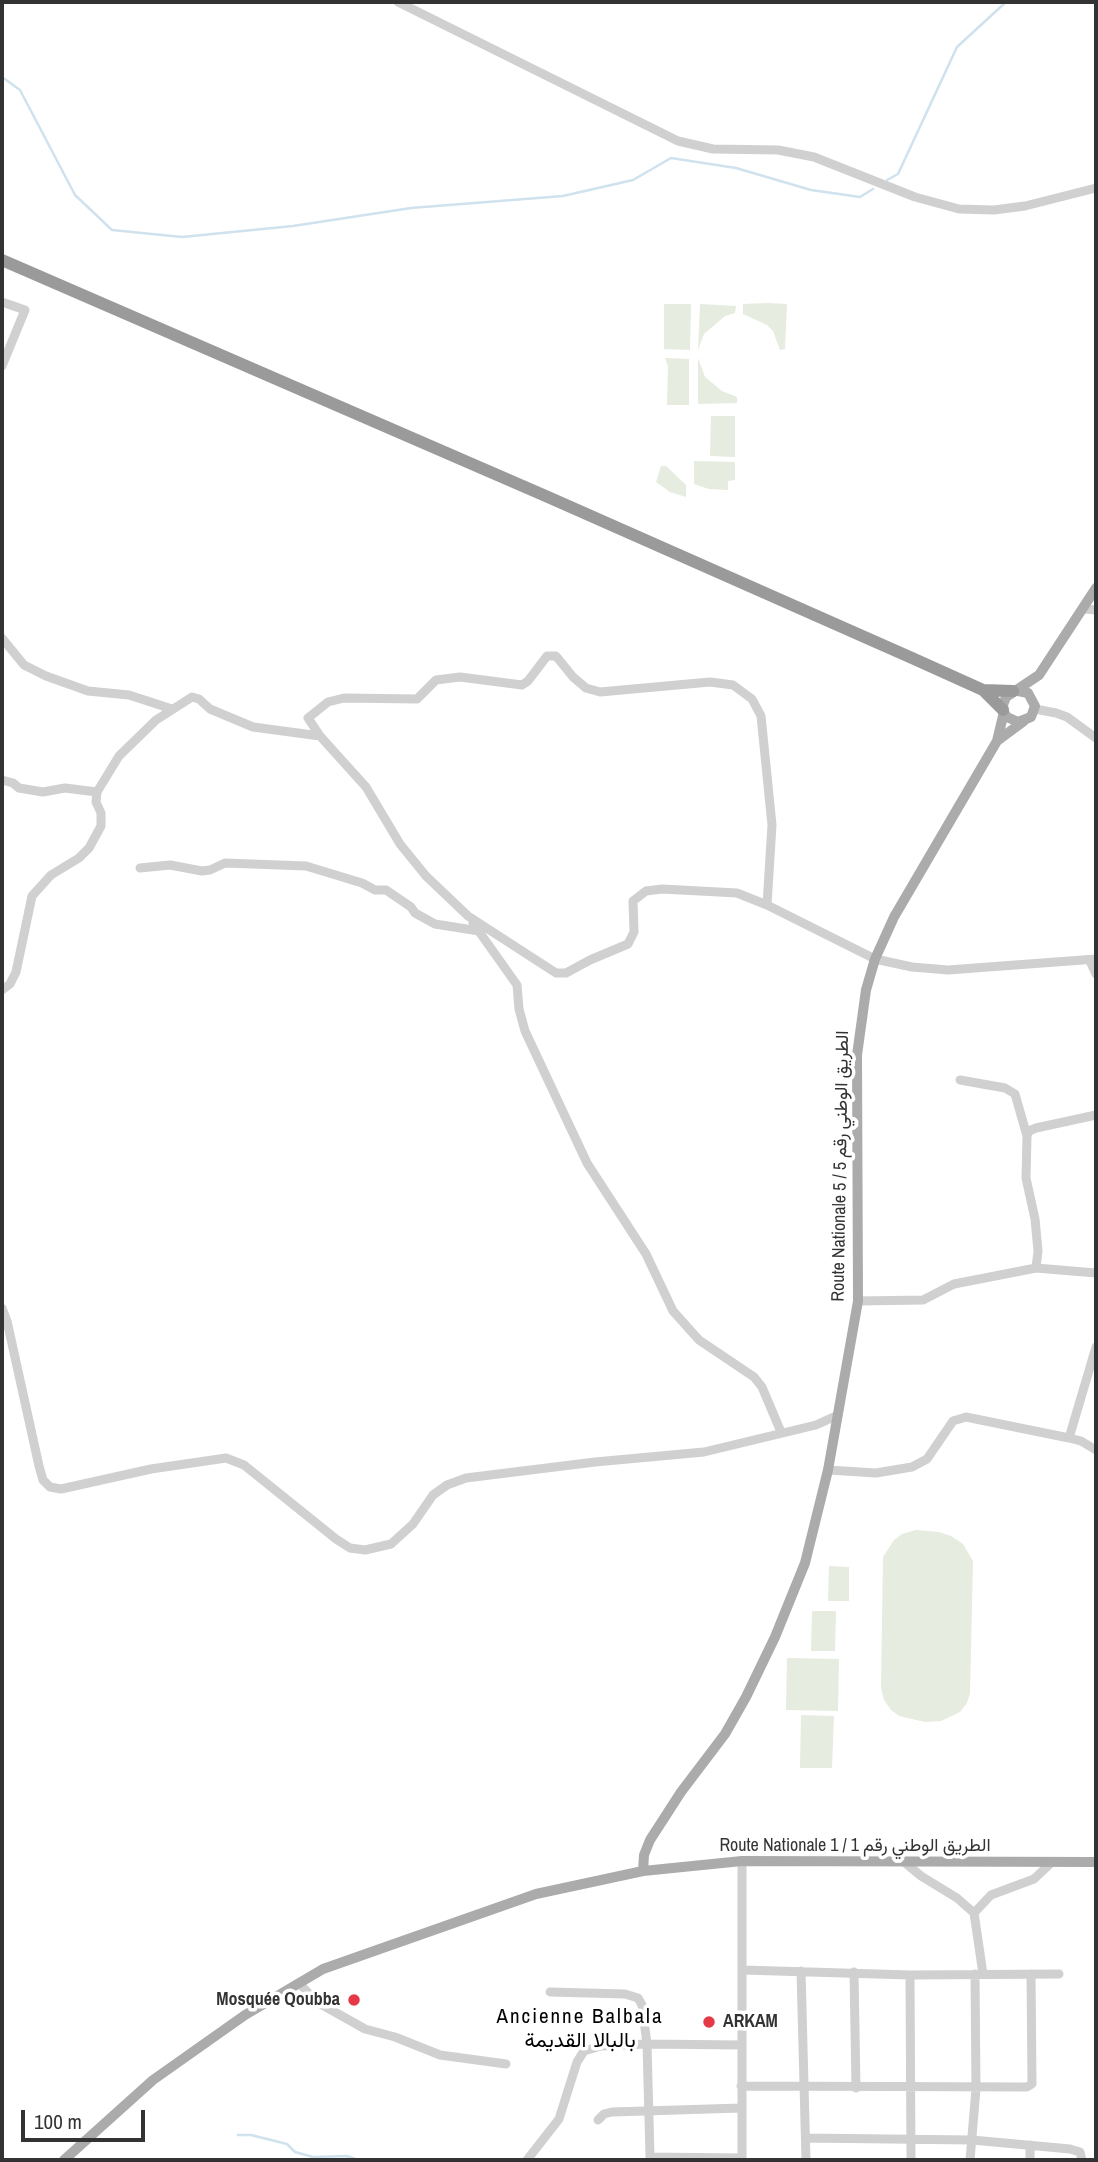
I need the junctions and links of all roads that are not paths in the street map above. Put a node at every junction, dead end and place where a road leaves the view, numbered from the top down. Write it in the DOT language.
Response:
graph roads {
  1 [pos="398,2"];
  2 [pos="1096,188"];
  3 [pos="2,260"];
  4 [pos="2,302"];
  5 [pos="2,366"];
  6 [pos="1096,589"];
  7 [pos="1084,609"];
  8 [pos="1096,610"];
  9 [pos="2,638"];
  10 [pos="1039,675"];
  11 [pos="983,690"];
  12 [pos="1016,691"];
  13 [pos="1034,706"];
  14 [pos="172,709"];
  15 [pos="1004,711"];
  16 [pos="1024,721"];
  17 [pos="320,736"];
  18 [pos="1096,738"];
  19 [pos="997,741"];
  20 [pos="2,780"];
  21 [pos="97,792"];
  22 [pos="140,868"];
  23 [pos="767,905"];
  24 [pos="468,916"];
  25 [pos="479,931"];
  26 [pos="875,959"];
  27 [pos="1093,960"];
  28 [pos="1096,974"];
  29 [pos="2,990"];
  30 [pos="960,1080"];
  31 [pos="1096,1115"];
  32 [pos="1027,1136"];
  33 [pos="1036,1268"];
  34 [pos="1096,1273"];
  35 [pos="858,1301"];
  36 [pos="2,1308"];
  37 [pos="1096,1347"];
  38 [pos="838,1415"];
  39 [pos="781,1432"];
  40 [pos="1069,1438"];
  41 [pos="1096,1450"];
  42 [pos="828,1470"];
  43 [pos="743,1861"];
  44 [pos="903,1861"];
  45 [pos="1052,1862"];
  46 [pos="1096,1862"];
  47 [pos="643,1871"];
  48 [pos="974,1913"];
  49 [pos="743,1970"];
  50 [pos="801,1971"];
  51 [pos="854,1972"];
  52 [pos="979,1974"];
  53 [pos="1031,1974"];
  54 [pos="1059,1974"];
  55 [pos="910,1975"];
  56 [pos="299,1983"];
  57 [pos="550,1992"];
  58 [pos="647,2044"];
  59 [pos="741,2045"];
  60 [pos="506,2064"];
  61 [pos="741,2086"];
  62 [pos="806,2088"];
  63 [pos="856,2088"];
  64 [pos="911,2088"];
  65 [pos="976,2089"];
  66 [pos="741,2108"];
  67 [pos="649,2110"];
  68 [pos="598,2120"];
  69 [pos="806,2138"];
  70 [pos="911,2140"];
  71 [pos="972,2140"];
  72 [pos="1030,2146"];
  73 [pos="742,2159"];
  74 [pos="64,2160"];
  75 [pos="527,2160"];
  76 [pos="806,2160"];
  77 [pos="911,2160"];
  78 [pos="970,2160"];
  79 [pos="1030,2160"];
  80 [pos="1082,2160"];
  1 -- 2 [label="street"];
  3 -- 11 [label="highway"];
  4 -- 5 [label="street"];
  6 -- 7 [label="main road"];
  7 -- 8 [label="street"];
  7 -- 10 [label="main road"];
  9 -- 14 [label="street"];
  10 -- 12 [label="main road"];
  10 -- 13 [label="main road"];
  11 -- 12 [label="highway"];
  11 -- 15 [label="highway"];
  12 -- 13 [label="main road"];
  12 -- 15 [label="main road"];
  13 -- 16 [label="main road"];
  13 -- 18 [label="street"];
  14 -- 17 [label="street"];
  14 -- 21 [label="street"];
  15 -- 16 [label="main road"];
  15 -- 19 [label="main road"];
  16 -- 19 [label="main road"];
  17 -- 23 [label="street"];
  17 -- 24 [label="street"];
  19 -- 26 [label="main road, Route Nationale 5 / الطريق الوطني رقم 5"];
  20 -- 21 [label="street"];
  21 -- 29 [label="street"];
  22 -- 25 [label="street"];
  23 -- 24 [label="street"];
  23 -- 26 [label="street"];
  24 -- 25 [label="street"];
  25 -- 39 [label="street"];
  26 -- 27 [label="street"];
  26 -- 35 [label="main road, Route Nationale 5 / الطريق الوطني رقم 5"];
  27 -- 28 [label="street"];
  30 -- 32 [label="street"];
  31 -- 32 [label="street"];
  32 -- 33 [label="street"];
  33 -- 34 [label="street"];
  33 -- 35 [label="street"];
  35 -- 38 [label="main road, Route Nationale 5 / الطريق الوطني رقم 5"];
  36 -- 39 [label="street"];
  37 -- 40 [label="street"];
  38 -- 39 [label="street"];
  38 -- 42 [label="main road, Route Nationale 5 / الطريق الوطني رقم 5"];
  40 -- 41 [label="street"];
  40 -- 42 [label="street"];
  42 -- 47 [label="main road, Route Nationale 5 / الطريق الوطني رقم 5"];
  43 -- 44 [label="main road, Route Nationale 1 / الطريق الوطني رقم 1"];
  43 -- 47 [label="main road, Route Nationale 1 / الطريق الوطني رقم 1"];
  43 -- 49 [label="street"];
  44 -- 45 [label="main road, Route Nationale 1 / الطريق الوطني رقم 1"];
  44 -- 48 [label="street"];
  45 -- 46 [label="main road, Route Nationale 1 / الطريق الوطني رقم 1"];
  45 -- 48 [label="street"];
  47 -- 56 [label="main road, Route Nationale 1 / الطريق الوطني رقم 1"];
  48 -- 52 [label="street"];
  49 -- 50 [label="street"];
  49 -- 59 [label="street"];
  50 -- 51 [label="street"];
  50 -- 62 [label="street"];
  51 -- 55 [label="street"];
  51 -- 63 [label="street"];
  52 -- 53 [label="street"];
  52 -- 55 [label="street"];
  52 -- 65 [label="street"];
  53 -- 54 [label="street"];
  53 -- 65 [label="street"];
  55 -- 64 [label="street"];
  56 -- 60 [label="street"];
  56 -- 74 [label="main road, Route Nationale 1 / الطريق الوطني رقم 1"];
  57 -- 58 [label="street"];
  58 -- 59 [label="street"];
  58 -- 67 [label="street"];
  58 -- 75 [label="street"];
  59 -- 61 [label="street"];
  61 -- 62 [label="street"];
  61 -- 66 [label="street"];
  62 -- 63 [label="street"];
  62 -- 69 [label="street"];
  63 -- 64 [label="street"];
  64 -- 65 [label="street"];
  64 -- 70 [label="street"];
  65 -- 71 [label="street"];
  66 -- 67 [label="street"];
  66 -- 73 [label="street"];
  67 -- 68 [label="street"];
  67 -- 73 [label="street"];
  69 -- 70 [label="street"];
  69 -- 76 [label="street"];
  70 -- 71 [label="street"];
  70 -- 77 [label="street"];
  71 -- 72 [label="street"];
  71 -- 78 [label="street"];
  72 -- 79 [label="street"];
  72 -- 80 [label="street"];
}
